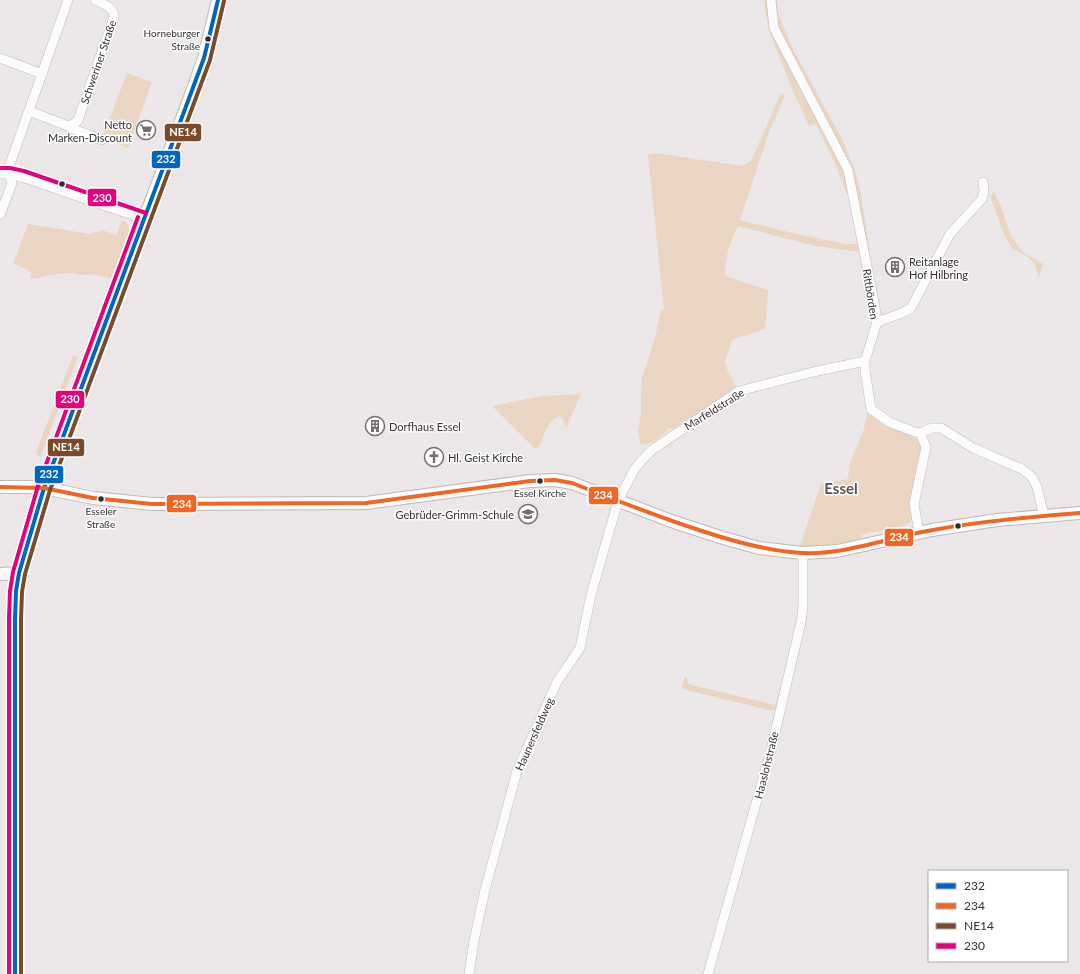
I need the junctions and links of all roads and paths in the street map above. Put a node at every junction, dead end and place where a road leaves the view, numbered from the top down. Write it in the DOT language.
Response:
graph roads {
  1 [pos="68,0"];
  2 [pos="97,0"];
  3 [pos="218,0"];
  4 [pos="771,0"];
  5 [pos="0,58"];
  6 [pos="42,74"];
  7 [pos="29,111"];
  8 [pos="68,126"];
  9 [pos="102,140"];
  10 [pos="5,174"];
  11 [pos="983,182"];
  12 [pos="0,215"];
  13 [pos="144,219"];
  14 [pos="877,322"];
  15 [pos="865,361"];
  16 [pos="920,433"];
  17 [pos="0,488"];
  18 [pos="44,488"];
  19 [pos="618,501"];
  20 [pos="1080,513"];
  21 [pos="1044,516"];
  22 [pos="919,532"];
  23 [pos="803,553"];
  24 [pos="19,573"];
  25 [pos="0,574"];
  26 [pos="15,974"];
  27 [pos="469,974"];
  28 [pos="708,974"];
  1 -- 6 [label="street"];
  2 -- 8 [label="street, Schweriner Straße"];
  3 -- 13 [label="main road"];
  4 -- 14 [label="street, Rittbörden"];
  5 -- 6 [label="street"];
  6 -- 7 [label="street"];
  7 -- 8 [label="street"];
  7 -- 10 [label="street"];
  8 -- 9 [label="street"];
  10 -- 12 [label="street"];
  10 -- 13 [label="street"];
  11 -- 14 [label="street"];
  13 -- 18 [label="main road"];
  14 -- 15 [label="street, Rittbörden"];
  15 -- 16 [label="street, Rittbörden"];
  15 -- 19 [label="street, Marfeldstraße"];
  16 -- 21 [label="street"];
  16 -- 22 [label="street"];
  17 -- 18 [label="main road"];
  18 -- 19 [label="main road"];
  18 -- 24 [label="main road"];
  19 -- 23 [label="main road"];
  19 -- 27 [label="street, Haunersfeldweg"];
  20 -- 21 [label="main road"];
  21 -- 22 [label="main road"];
  22 -- 23 [label="main road"];
  23 -- 28 [label="street, Haaslohstraße"];
  24 -- 25 [label="main road"];
  24 -- 26 [label="main road"];
}
